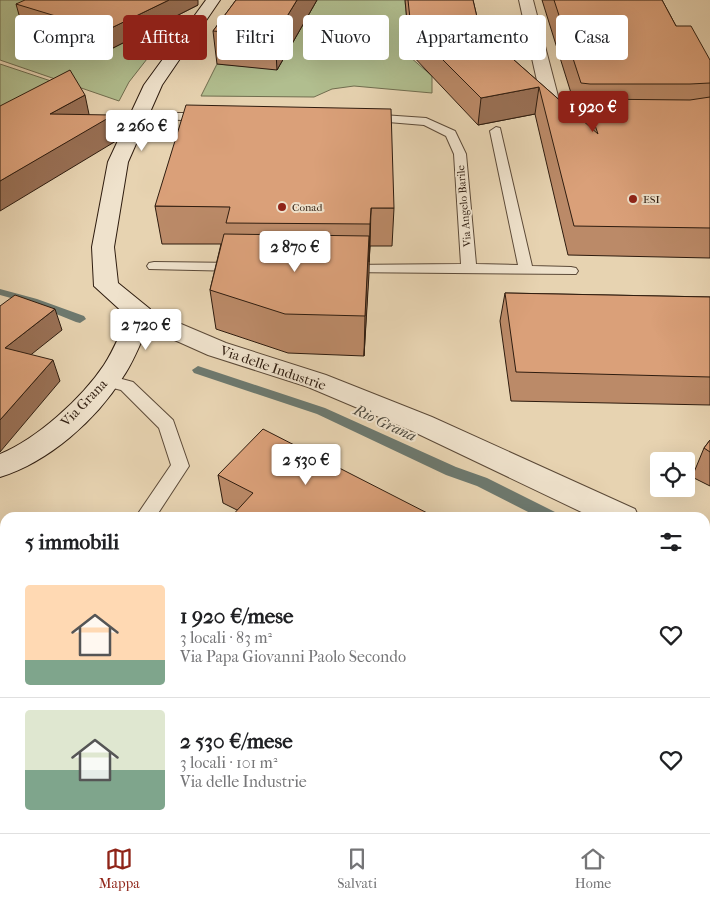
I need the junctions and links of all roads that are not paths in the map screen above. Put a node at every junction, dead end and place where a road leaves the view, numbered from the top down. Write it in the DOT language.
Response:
graph roads {
  1 [pos="213,0"];
  2 [pos="526,0"];
  3 [pos="140,116"];
  4 [pos="216,117"];
  5 [pos="355,117"];
  6 [pos="633,119"];
  7 [pos="496,131"];
  8 [pos="154,266"];
  9 [pos="251,268"];
  10 [pos="469,268"];
  11 [pos="328,269"];
  12 [pos="526,270"];
  13 [pos="571,271"];
  14 [pos="140,315"];
  15 [pos="107,381"];
  16 [pos="0,466"];
  17 [pos="148,512"];
  18 [pos="611,512"];
  1 -- 3 [label="street, Via delle Industrie"];
  2 -- 6 [label="street"];
  3 -- 4 [label="lane"];
  3 -- 14 [label="street, Via delle Industrie"];
  5 -- 10 [label="lane, Via Angelo Barile"];
  7 -- 12 [label="lane"];
  8 -- 9 [label="lane"];
  10 -- 11 [label="lane"];
  10 -- 12 [label="lane"];
  12 -- 13 [label="lane"];
  14 -- 15 [label="street, Via Grana"];
  14 -- 18 [label="street, Via delle Industrie"];
  15 -- 16 [label="street, Via Grana"];
  15 -- 17 [label="lane"];
}
